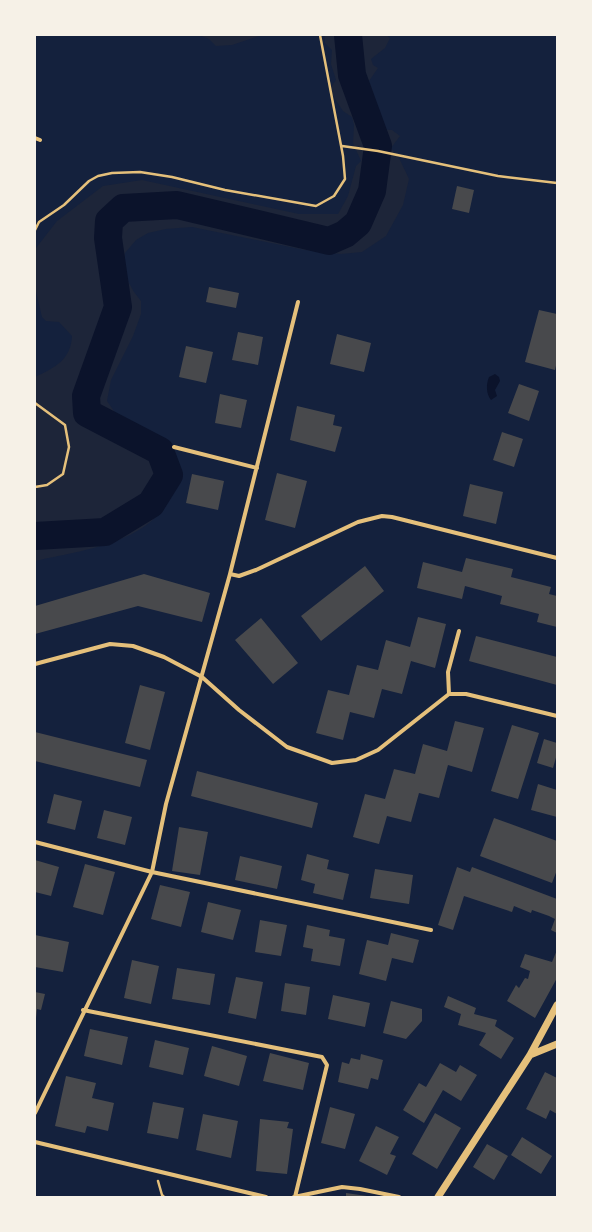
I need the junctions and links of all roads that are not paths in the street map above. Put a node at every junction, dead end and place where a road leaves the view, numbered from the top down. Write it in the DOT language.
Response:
graph roads {
  1 [pos="298,302"];
  2 [pos="174,447"];
  3 [pos="257,468"];
  4 [pos="557,558"];
  5 [pos="230,574"];
  6 [pos="460,631"];
  7 [pos="35,664"];
  8 [pos="202,678"];
  9 [pos="449,694"];
  10 [pos="557,716"];
  11 [pos="35,842"];
  12 [pos="152,872"];
  13 [pos="431,930"];
  14 [pos="557,1005"];
  15 [pos="83,1010"];
  16 [pos="557,1044"];
  17 [pos="530,1055"];
  18 [pos="35,1113"];
  19 [pos="35,1142"];
  20 [pos="266,1197"];
  21 [pos="294,1197"];
  22 [pos="399,1197"];
  23 [pos="438,1197"];
  1 -- 3 [label="street"];
  2 -- 3 [label="street"];
  3 -- 5 [label="street"];
  4 -- 5 [label="street"];
  5 -- 8 [label="street"];
  6 -- 9 [label="street"];
  7 -- 8 [label="street"];
  8 -- 9 [label="street"];
  8 -- 12 [label="street"];
  9 -- 10 [label="street"];
  11 -- 12 [label="street"];
  12 -- 13 [label="street"];
  12 -- 15 [label="street"];
  14 -- 17 [label="street"];
  15 -- 18 [label="street"];
  15 -- 21 [label="street"];
  16 -- 17 [label="street"];
  17 -- 23 [label="street"];
  19 -- 20 [label="street"];
  21 -- 22 [label="street"];
}
